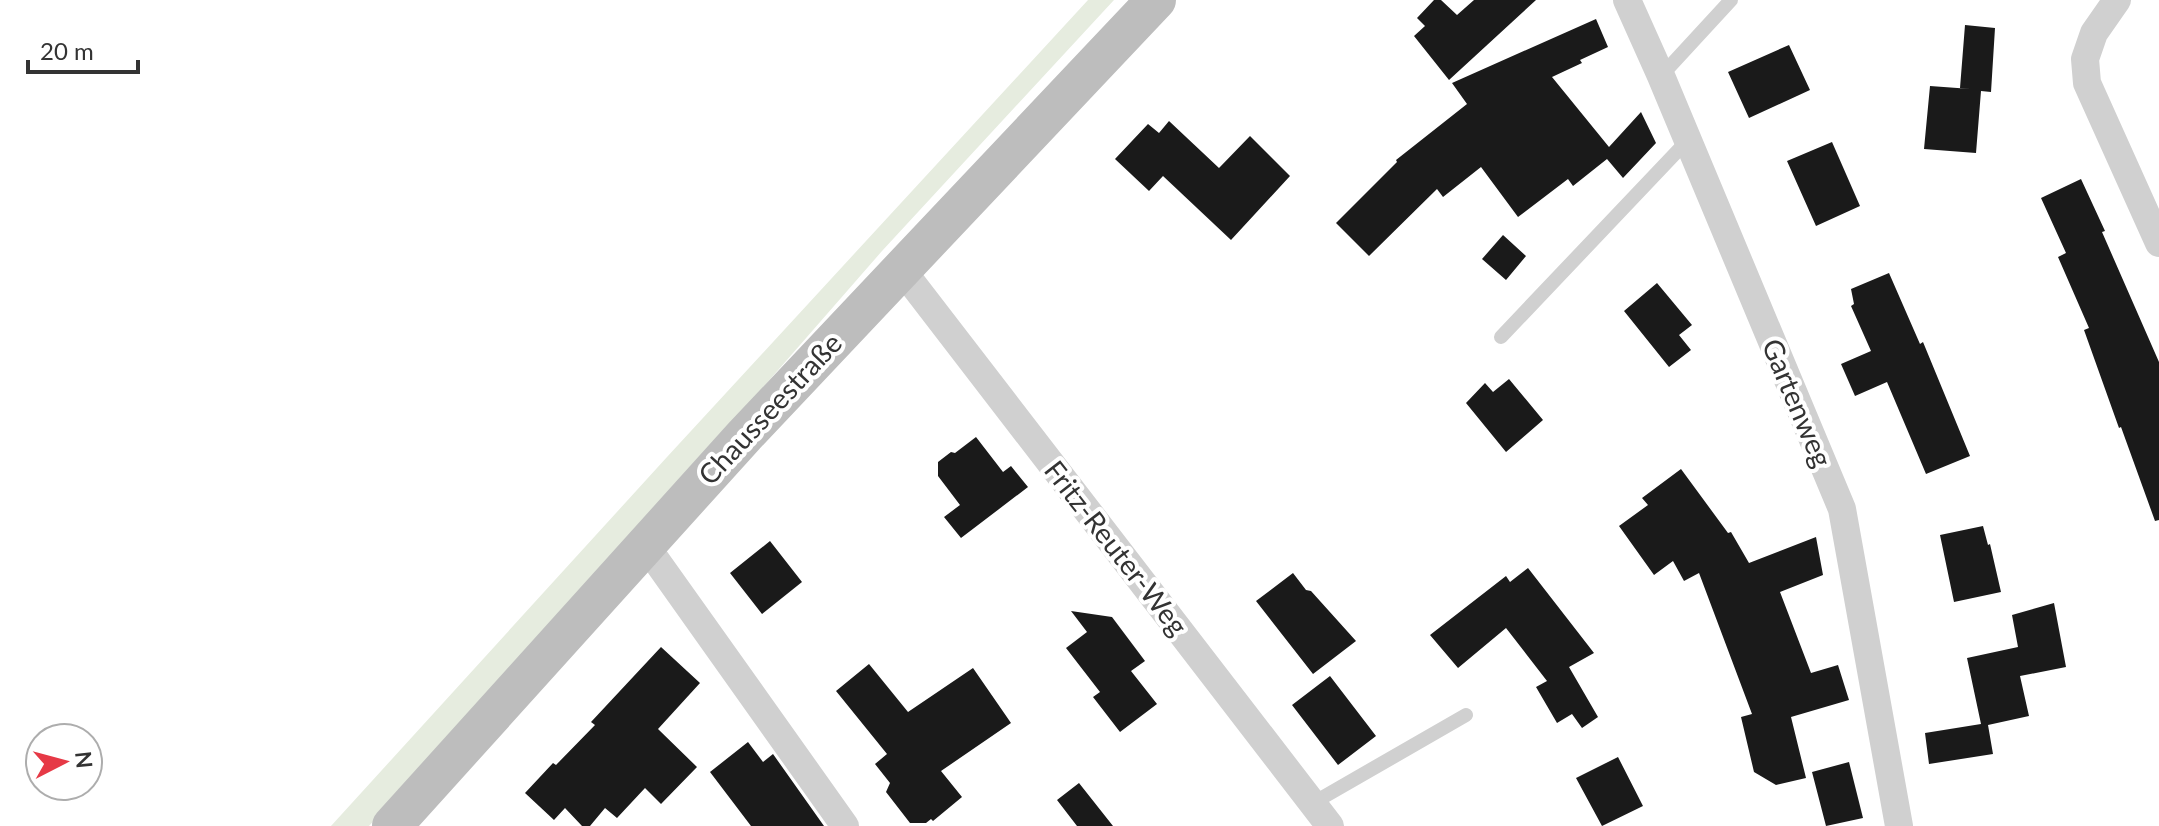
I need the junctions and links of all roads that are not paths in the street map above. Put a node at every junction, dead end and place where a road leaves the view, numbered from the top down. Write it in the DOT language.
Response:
graph roads {
  1 [pos="1156,0"];
  2 [pos="1627,0"];
  3 [pos="1731,0"];
  4 [pos="2117,0"];
  5 [pos="1661,76"];
  6 [pos="1688,140"];
  7 [pos="2159,243"];
  8 [pos="902,270"];
  9 [pos="1501,337"];
  10 [pos="646,546"];
  11 [pos="1466,715"];
  12 [pos="1313,803"];
  13 [pos="392,826"];
  14 [pos="845,826"];
  15 [pos="1330,826"];
  16 [pos="1899,826"];
  1 -- 8 [label="main road, Chausseestraße"];
  2 -- 5 [label="street, Gartenweg"];
  3 -- 5 [label="lane"];
  4 -- 7 [label="street"];
  5 -- 6 [label="street, Gartenweg"];
  6 -- 9 [label="lane"];
  6 -- 16 [label="street, Gartenweg"];
  8 -- 10 [label="main road, Chausseestraße"];
  8 -- 12 [label="street, Fritz-Reuter-Weg"];
  10 -- 13 [label="main road, Chausseestraße"];
  10 -- 14 [label="street"];
  11 -- 12 [label="lane"];
  12 -- 15 [label="street, Fritz-Reuter-Weg"];
}
